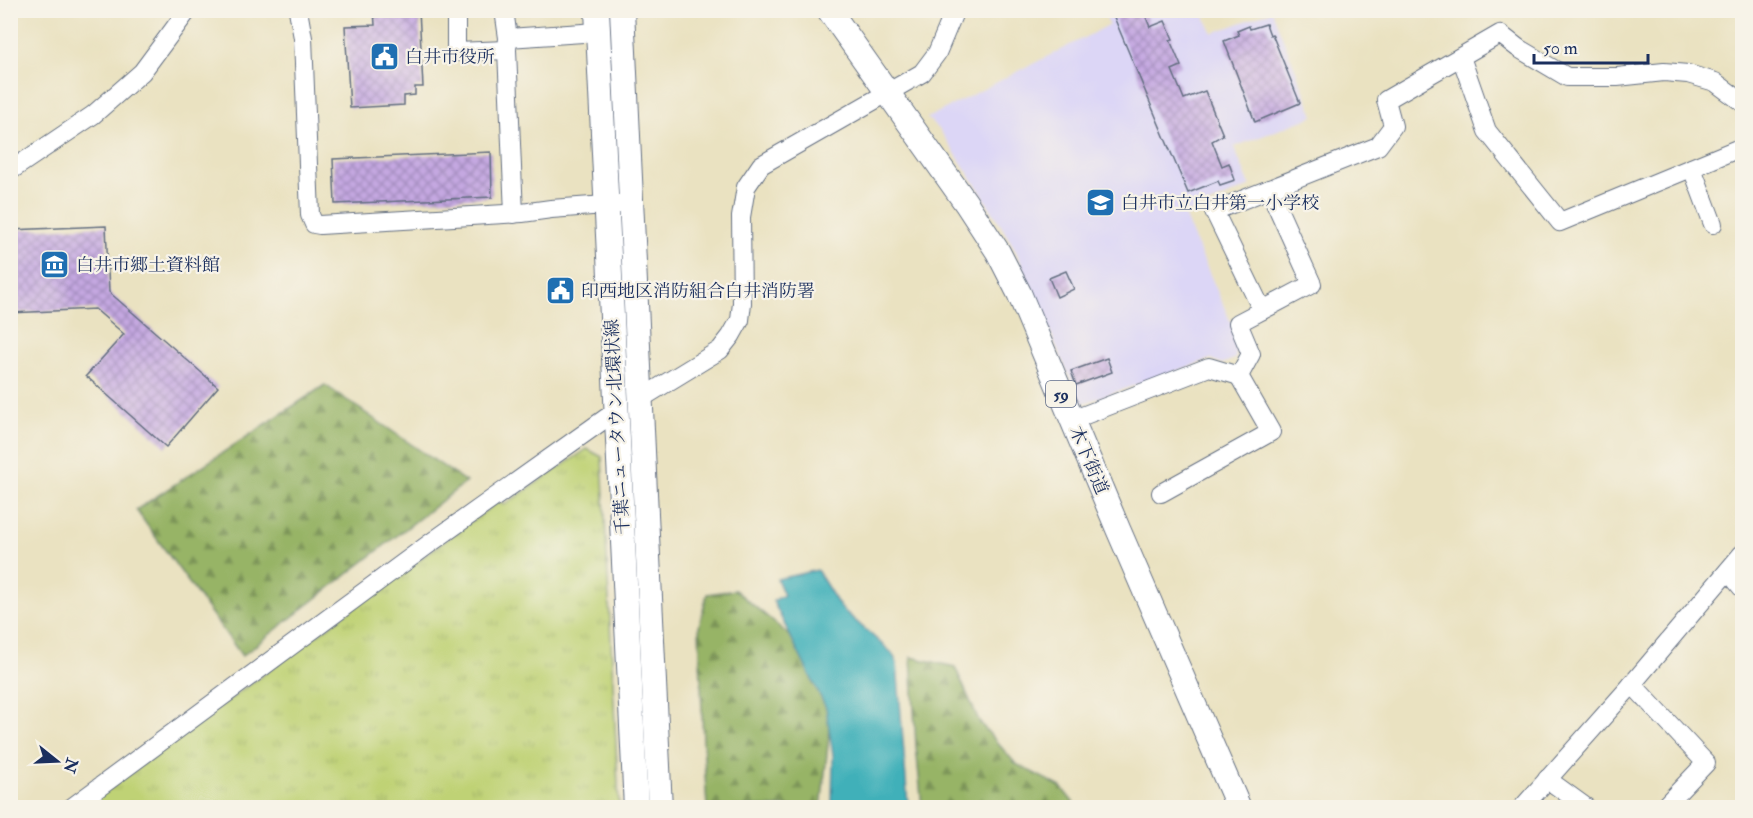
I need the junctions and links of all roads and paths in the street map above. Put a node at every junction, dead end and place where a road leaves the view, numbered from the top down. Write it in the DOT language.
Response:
graph roads {
  1 [pos="188,10"];
  2 [pos="298,10"];
  3 [pos="456,10"];
  4 [pos="504,10"];
  5 [pos="622,10"];
  6 [pos="829,10"];
  7 [pos="955,10"];
  8 [pos="597,21"];
  9 [pos="508,44"];
  10 [pos="1461,57"];
  11 [pos="889,93"];
  12 [pos="1743,102"];
  13 [pos="1743,147"];
  14 [pos="1692,168"];
  15 [pos="10,171"];
  16 [pos="1269,189"];
  17 [pos="631,204"];
  18 [pos="606,205"];
  19 [pos="514,214"];
  20 [pos="1713,224"];
  21 [pos="1262,310"];
  22 [pos="1239,376"];
  23 [pos="640,399"];
  24 [pos="616,411"];
  25 [pos="1072,420"];
  26 [pos="1161,493"];
  27 [pos="1743,554"];
  28 [pos="1728,571"];
  29 [pos="1743,588"];
  30 [pos="1632,684"];
  31 [pos="1547,779"];
  32 [pos="70,807"];
  33 [pos="636,807"];
  34 [pos="660,807"];
  35 [pos="1239,807"];
  36 [pos="1522,807"];
  37 [pos="1587,807"];
  38 [pos="1663,807"];
  1 -- 15 [label="street"];
  2 -- 19 [label="street"];
  3 -- 9 [label="street"];
  4 -- 9 [label="street"];
  5 -- 17 [label="main road, 千葉ニュータウン北環状線"];
  6 -- 11 [label="main road, 木下街道 / 59"];
  7 -- 11 [label="street"];
  8 -- 9 [label="street"];
  8 -- 18 [label="main road, 千葉ニュータウン北環状線"];
  9 -- 19 [label="street"];
  10 -- 12 [label="street"];
  10 -- 14 [label="street"];
  10 -- 16 [label="street"];
  11 -- 23 [label="street"];
  11 -- 25 [label="main road, 木下街道 / 59"];
  13 -- 14 [label="street"];
  14 -- 20 [label="street"];
  16 -- 21 [label="street"];
  16 -- 21 [label="street"];
  17 -- 18 [label="street"];
  17 -- 23 [label="main road, 千葉ニュータウン北環状線"];
  18 -- 19 [label="street"];
  18 -- 24 [label="main road, 千葉ニュータウン北環状線"];
  21 -- 22 [label="street"];
  22 -- 25 [label="street"];
  22 -- 26 [label="street"];
  23 -- 34 [label="main road, 千葉ニュータウン北環状線"];
  24 -- 32 [label="street"];
  24 -- 33 [label="main road, 千葉ニュータウン北環状線"];
  25 -- 35 [label="main road, 木下街道 / 59"];
  27 -- 28 [label="street"];
  28 -- 29 [label="street"];
  28 -- 30 [label="street"];
  30 -- 31 [label="street"];
  30 -- 38 [label="street"];
  31 -- 36 [label="street"];
  31 -- 37 [label="street"];
}
